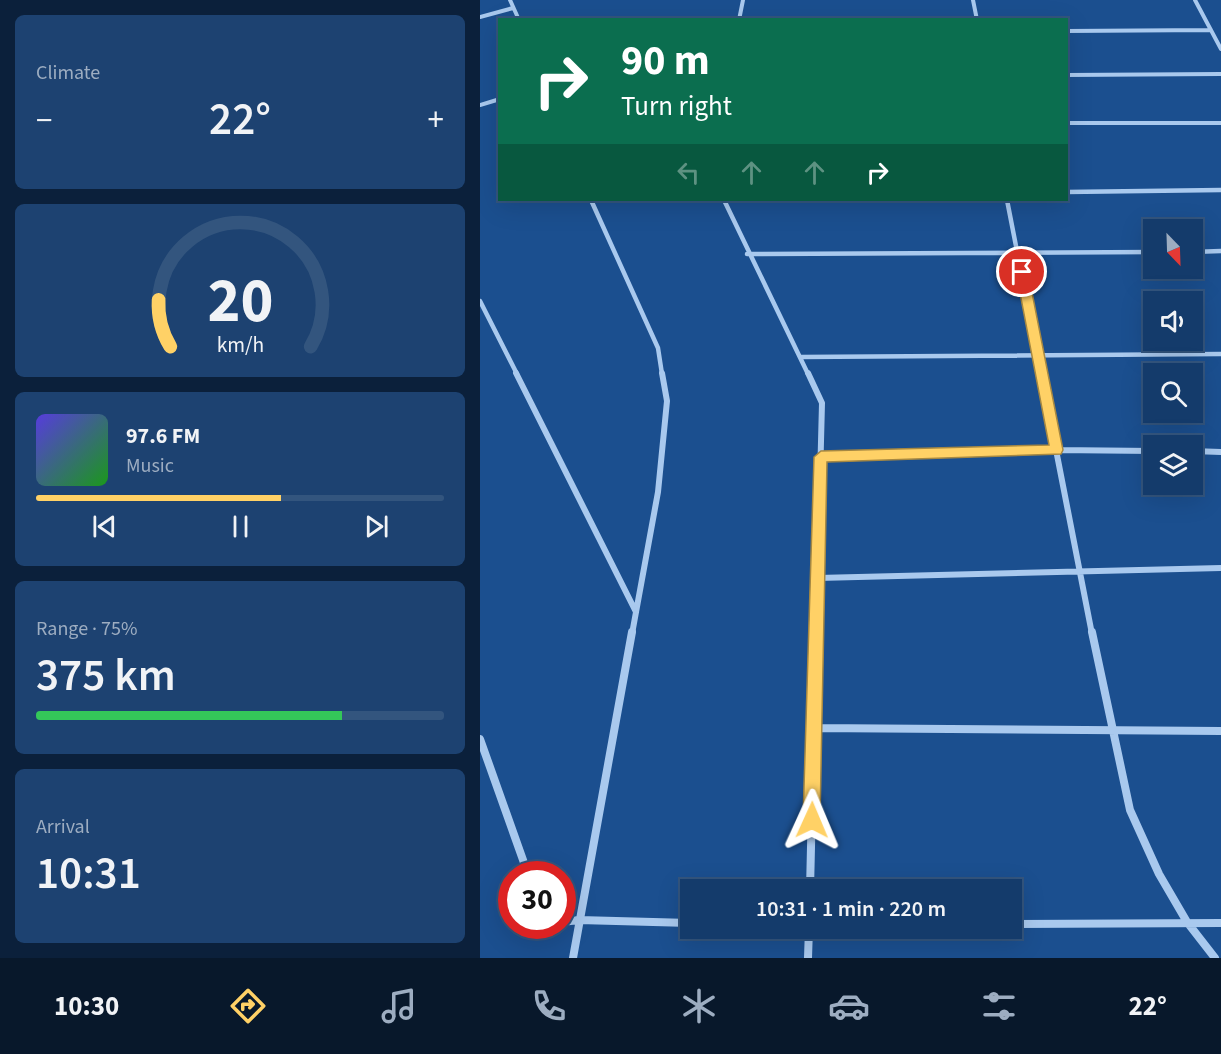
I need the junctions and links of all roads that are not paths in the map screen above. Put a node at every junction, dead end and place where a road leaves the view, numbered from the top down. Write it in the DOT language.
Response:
graph roads {
  1 [pos="510,0"];
  2 [pos="743,0"];
  3 [pos="973,0"];
  4 [pos="1195,0"];
  5 [pos="513,8"];
  6 [pos="480,17"];
  7 [pos="518,18"];
  8 [pos="739,18"];
  9 [pos="978,18"];
  10 [pos="1211,30"];
  11 [pos="1068,31"];
  12 [pos="1221,50"];
  13 [pos="1221,74"];
  14 [pos="1068,75"];
  15 [pos="498,100"];
  16 [pos="480,105"];
  17 [pos="1068,123"];
  18 [pos="1221,123"];
  19 [pos="1221,190"];
  20 [pos="1068,192"];
  21 [pos="591,201"];
  22 [pos="724,201"];
  23 [pos="1007,201"];
  24 [pos="1018,252"];
  25 [pos="1143,252"];
  26 [pos="1203,252"];
  27 [pos="1221,252"];
  28 [pos="747,254"];
  29 [pos="480,302"];
  30 [pos="1221,354"];
  31 [pos="1039,355"];
  32 [pos="801,357"];
  33 [pos="1056,450"];
  34 [pos="1143,451"];
  35 [pos="1203,451"];
  36 [pos="1221,452"];
  37 [pos="821,457"];
  38 [pos="1221,568"];
  39 [pos="1079,571"];
  40 [pos="818,578"];
  41 [pos="636,612"];
  42 [pos="814,728"];
  43 [pos="1221,731"];
  44 [pos="1112,732"];
  45 [pos="480,739"];
  46 [pos="523,861"];
  47 [pos="810,879"];
  48 [pos="576,920"];
  49 [pos="579,920"];
  50 [pos="1187,922"];
  51 [pos="680,923"];
  52 [pos="1221,923"];
  53 [pos="1022,924"];
  54 [pos="809,939"];
  55 [pos="573,958"];
  56 [pos="808,958"];
  57 [pos="1215,958"];
  1 -- 5 [label="street"];
  2 -- 8 [label="street"];
  3 -- 9 [label="street"];
  4 -- 10 [label="street"];
  5 -- 6 [label="street"];
  5 -- 7 [label="street"];
  10 -- 11 [label="street"];
  10 -- 12 [label="street"];
  13 -- 14 [label="street"];
  15 -- 16 [label="street"];
  17 -- 18 [label="street"];
  19 -- 20 [label="street"];
  21 -- 41 [label="street"];
  22 -- 28 [label="street"];
  23 -- 24 [label="street"];
  24 -- 25 [label="street"];
  24 -- 28 [label="street"];
  24 -- 31 [label="street"];
  26 -- 27 [label="street"];
  28 -- 32 [label="street"];
  29 -- 41 [label="street"];
  30 -- 31 [label="street"];
  31 -- 32 [label="street"];
  31 -- 33 [label="street"];
  32 -- 37 [label="street"];
  33 -- 34 [label="street"];
  33 -- 37 [label="street"];
  33 -- 39 [label="street"];
  35 -- 36 [label="street"];
  37 -- 40 [label="street"];
  38 -- 39 [label="street"];
  39 -- 40 [label="street"];
  39 -- 44 [label="street"];
  40 -- 42 [label="street"];
  41 -- 49 [label="street"];
  42 -- 44 [label="street"];
  42 -- 47 [label="street"];
  43 -- 44 [label="street"];
  44 -- 50 [label="street"];
  45 -- 46 [label="street"];
  48 -- 49 [label="street"];
  49 -- 51 [label="street"];
  49 -- 55 [label="street"];
  50 -- 52 [label="street"];
  50 -- 53 [label="street"];
  50 -- 57 [label="street"];
  54 -- 56 [label="street"];
}
